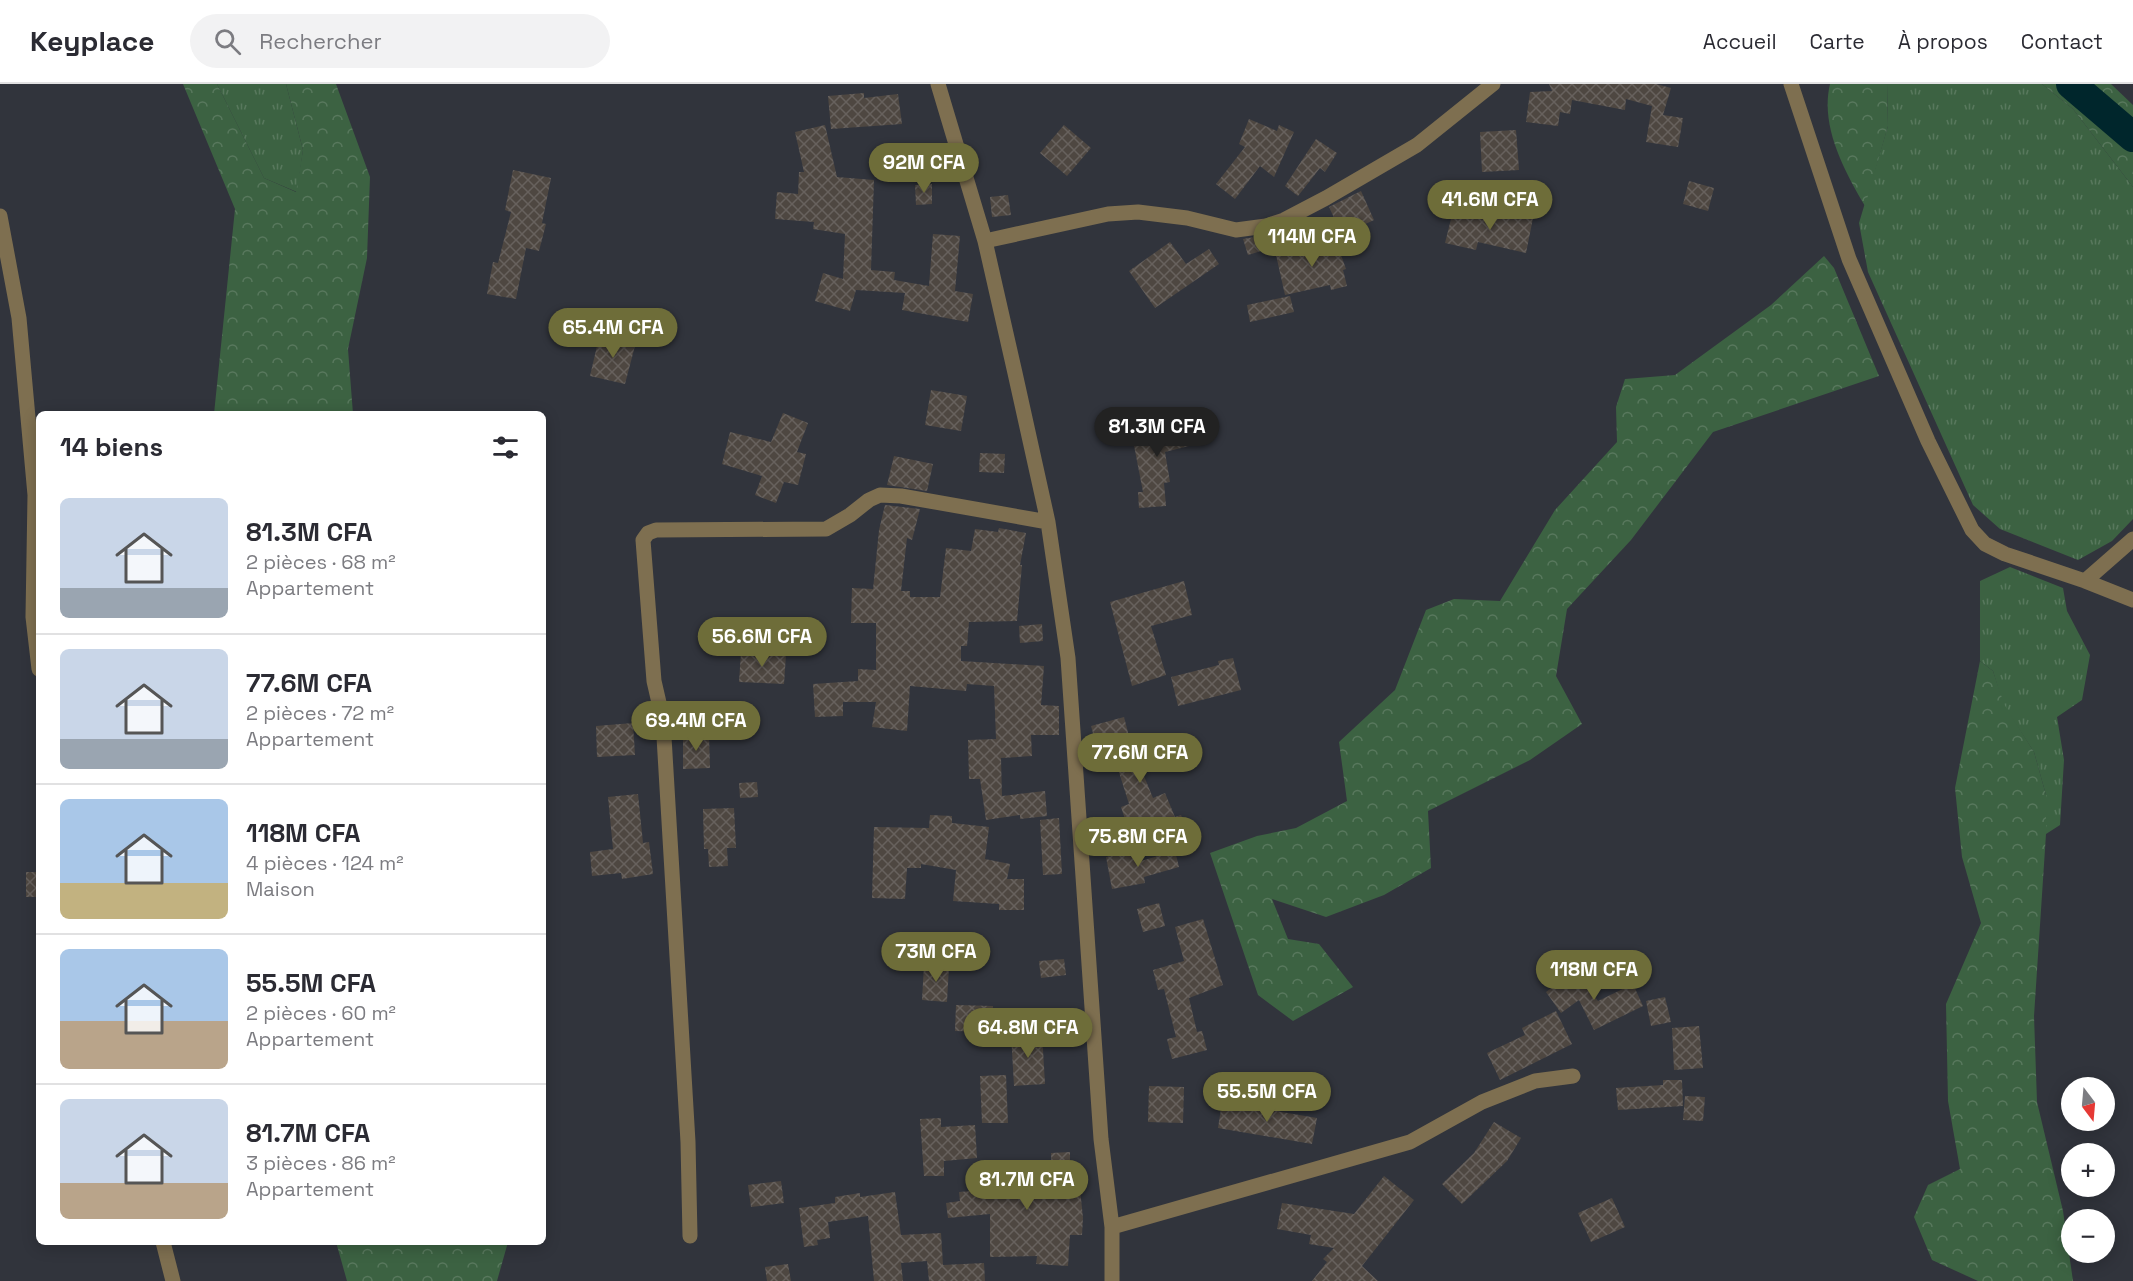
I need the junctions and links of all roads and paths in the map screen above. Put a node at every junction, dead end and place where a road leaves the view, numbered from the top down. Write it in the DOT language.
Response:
graph roads {
  1 [pos="938,84"];
  2 [pos="1493,84"];
  3 [pos="1791,84"];
  4 [pos="0,216"];
  5 [pos="985,241"];
  6 [pos="1048,522"];
  7 [pos="2133,539"];
  8 [pos="2085,581"];
  9 [pos="2133,600"];
  10 [pos="36,644"];
  11 [pos="1574,1076"];
  12 [pos="1112,1227"];
  13 [pos="690,1236"];
  14 [pos="164,1245"];
  15 [pos="173,1281"];
  16 [pos="1113,1281"];
  1 -- 5 [label="street"];
  2 -- 5 [label="street"];
  3 -- 8 [label="street"];
  4 -- 10 [label="street"];
  5 -- 6 [label="street"];
  6 -- 12 [label="street"];
  6 -- 13 [label="street"];
  7 -- 8 [label="street"];
  8 -- 9 [label="street"];
  11 -- 12 [label="street"];
  12 -- 16 [label="street"];
  14 -- 15 [label="street"];
}
